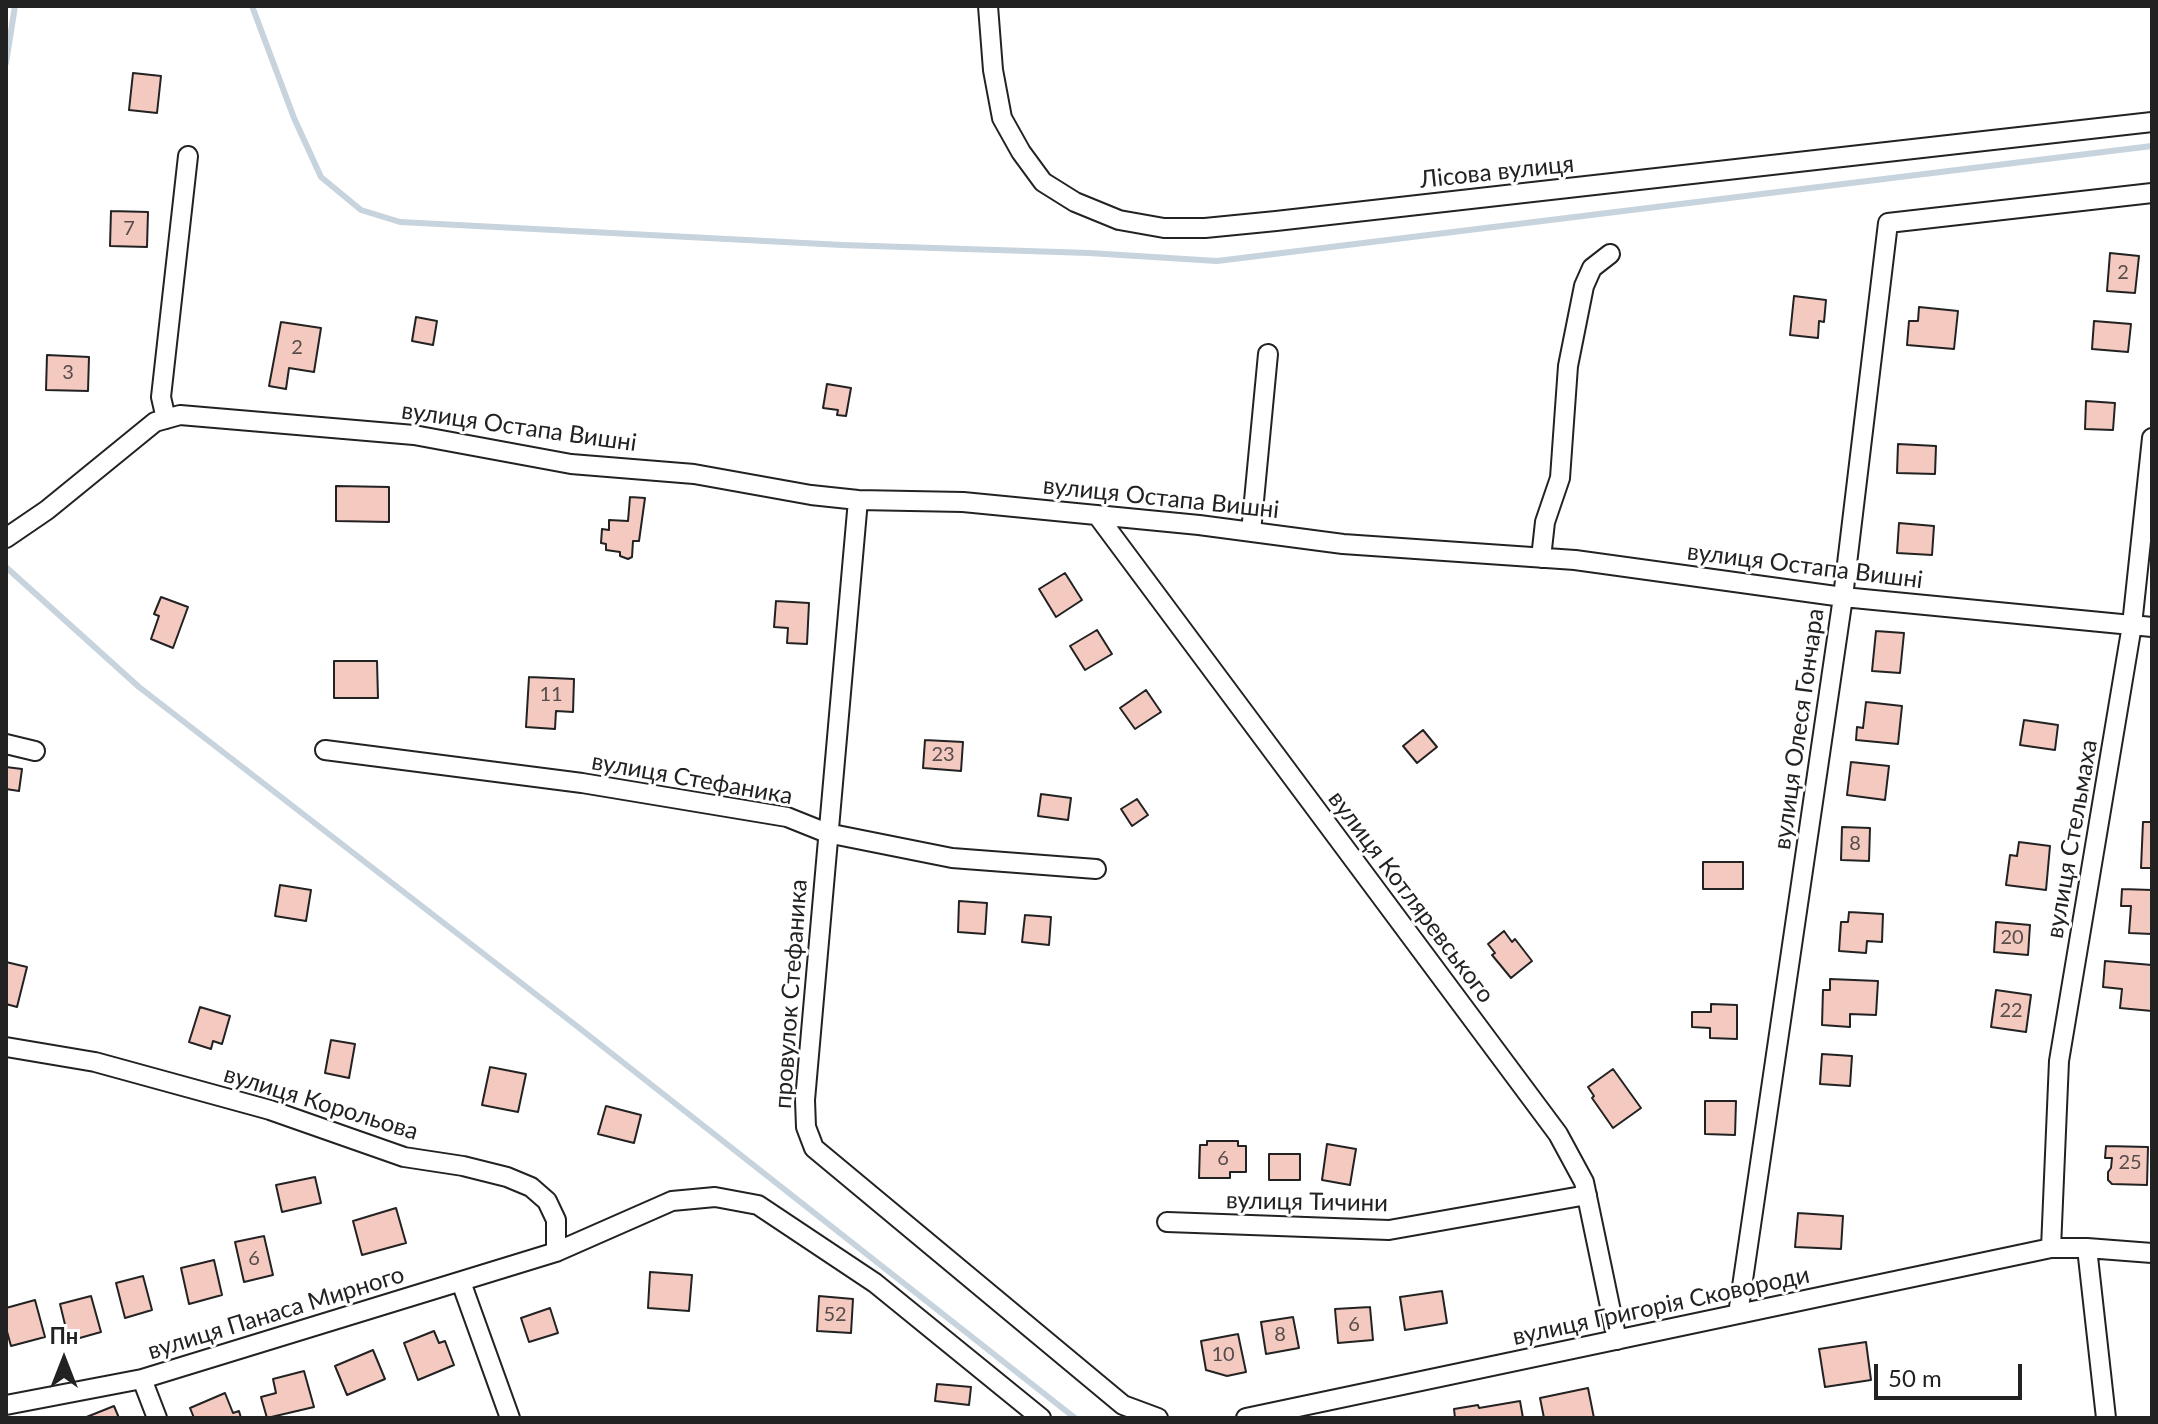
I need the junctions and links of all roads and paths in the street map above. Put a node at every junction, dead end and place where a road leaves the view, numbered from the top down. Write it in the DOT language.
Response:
graph roads {
  1 [pos="988,6"];
  2 [pos="2152,122"];
  3 [pos="188,156"];
  4 [pos="2152,193"];
  5 [pos="1610,254"];
  6 [pos="1268,354"];
  7 [pos="166,419"];
  8 [pos="2152,438"];
  9 [pos="858,500"];
  10 [pos="1097,515"];
  11 [pos="1251,532"];
  12 [pos="6,538"];
  13 [pos="1541,558"];
  14 [pos="1843,597"];
  15 [pos="2132,625"];
  16 [pos="2152,627"];
  17 [pos="6,744"];
  18 [pos="325,750"];
  19 [pos="35,751"];
  20 [pos="827,833"];
  21 [pos="1096,869"];
  22 [pos="6,1047"];
  23 [pos="1587,1195"];
  24 [pos="1167,1222"];
  25 [pos="2051,1248"];
  26 [pos="2087,1248"];
  27 [pos="556,1252"];
  28 [pos="2152,1253"];
  29 [pos="461,1282"];
  30 [pos="1738,1314"];
  31 [pos="1617,1340"];
  32 [pos="142,1379"];
  33 [pos="6,1405"];
  34 [pos="157,1418"];
  35 [pos="510,1418"];
  36 [pos="1041,1418"];
  37 [pos="1158,1418"];
  38 [pos="1246,1418"];
  39 [pos="2106,1418"];
  1 -- 2 [label="street, Лісова вулиця"];
  3 -- 7 [label="street"];
  4 -- 14 [label="street, вулиця Олеся Гончара"];
  5 -- 13 [label="street"];
  6 -- 11 [label="street"];
  7 -- 9 [label="street, вулиця Остапа Вишні"];
  7 -- 12 [label="street"];
  8 -- 15 [label="street, вулиця Стельмаха"];
  9 -- 10 [label="street, вулиця Остапа Вишні"];
  9 -- 20 [label="street, провулок Стефаника"];
  10 -- 11 [label="street, вулиця Остапа Вишні"];
  10 -- 23 [label="street, вулиця Котляревського"];
  11 -- 13 [label="street, вулиця Остапа Вишні"];
  13 -- 14 [label="street, вулиця Остапа Вишні"];
  14 -- 15 [label="street, вулиця Остапа Вишні"];
  14 -- 30 [label="street, вулиця Олеся Гончара"];
  15 -- 16 [label="street, вулиця Остапа Вишні"];
  15 -- 25 [label="street, вулиця Стельмаха"];
  17 -- 19 [label="street"];
  18 -- 20 [label="street, вулиця Стефаника"];
  20 -- 21 [label="street, вулиця Стефаника"];
  20 -- 37 [label="street, провулок Стефаника"];
  22 -- 27 [label="street, вулиця Корольова"];
  23 -- 24 [label="street, вулиця Тичини"];
  23 -- 31 [label="street, вулиця Котляревського"];
  25 -- 26 [label="street, вулиця Григорія Сковороди"];
  25 -- 30 [label="street, вулиця Григорія Сковороди"];
  26 -- 28 [label="street, вулиця Григорія Сковороди"];
  26 -- 39 [label="street"];
  27 -- 29 [label="street, вулиця Панаса Мирного"];
  27 -- 36 [label="street"];
  29 -- 32 [label="street, вулиця Панаса Мирного"];
  29 -- 35 [label="street"];
  30 -- 31 [label="street, вулиця Григорія Сковороди"];
  31 -- 38 [label="street, вулиця Григорія Сковороди"];
  32 -- 33 [label="street, вулиця Панаса Мирного"];
  32 -- 34 [label="street"];
}
